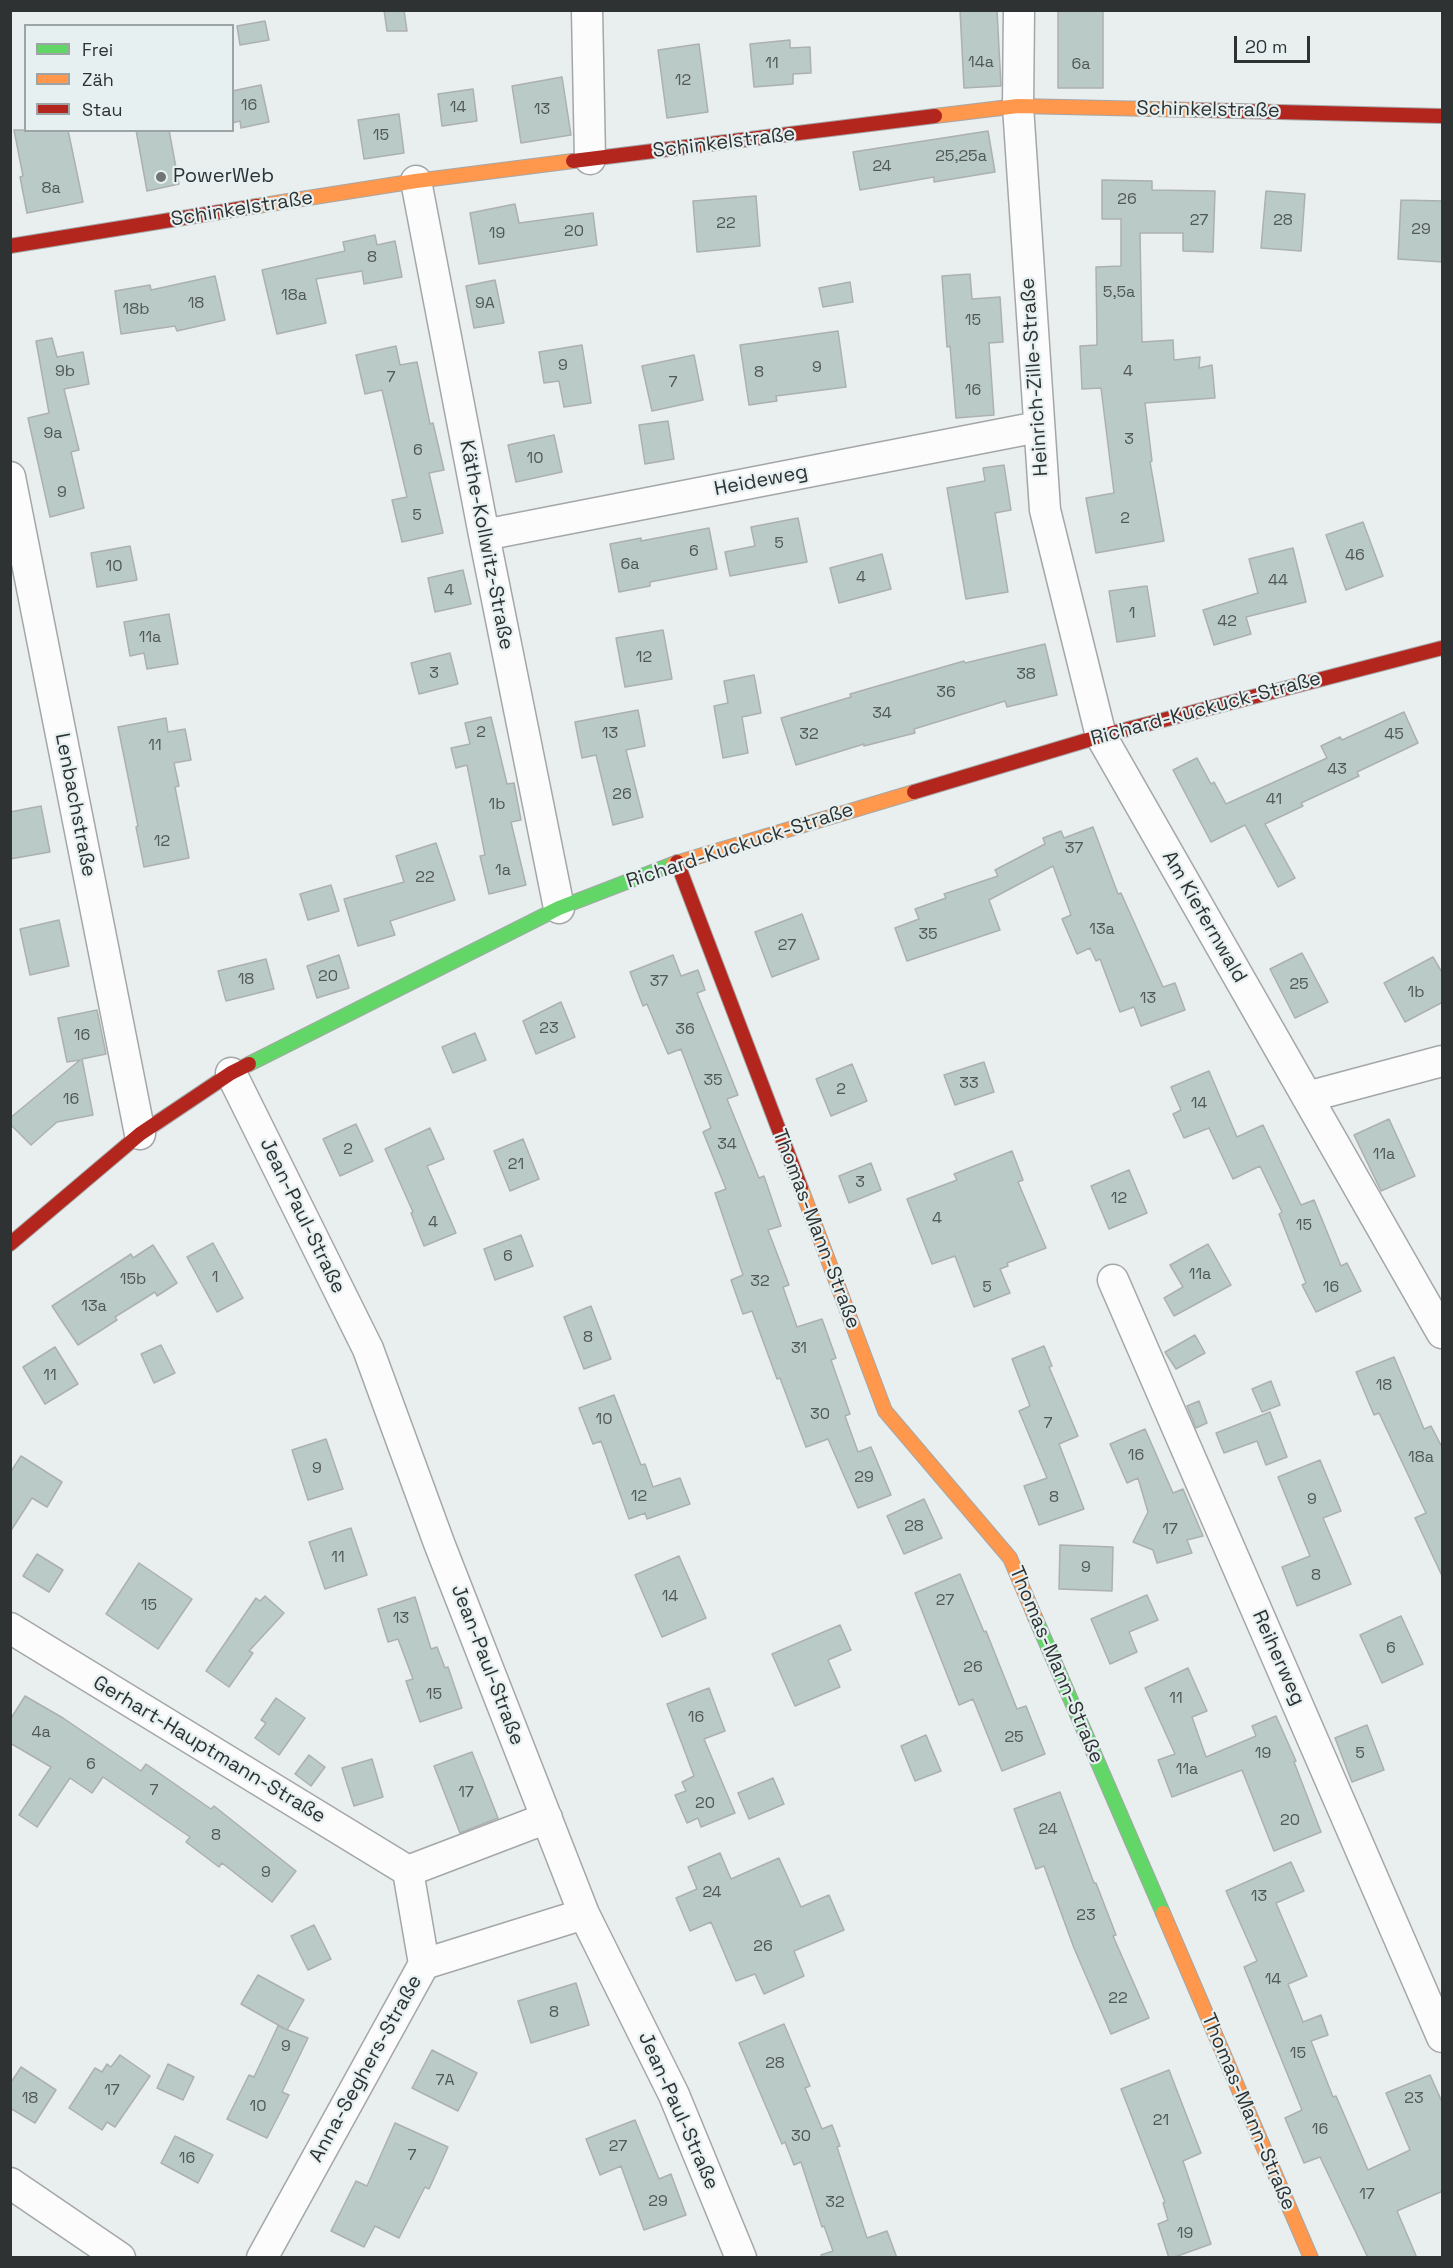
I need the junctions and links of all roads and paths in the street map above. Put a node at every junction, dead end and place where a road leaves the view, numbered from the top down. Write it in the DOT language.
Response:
graph roads {
  1 [pos="587,10"];
  2 [pos="1019,10"];
  3 [pos="1018,106"];
  4 [pos="1443,116"];
  5 [pos="590,159"];
  6 [pos="416,181"];
  7 [pos="10,246"];
  8 [pos="1038,427"];
  9 [pos="10,477"];
  10 [pos="484,535"];
  11 [pos="1443,648"];
  12 [pos="1101,736"];
  13 [pos="677,862"];
  14 [pos="559,908"];
  15 [pos="1443,1061"];
  16 [pos="231,1073"];
  17 [pos="1307,1098"];
  18 [pos="140,1134"];
  19 [pos="10,1244"];
  20 [pos="1113,1280"];
  21 [pos="1443,1333"];
  22 [pos="10,1628"];
  23 [pos="547,1818"];
  24 [pos="408,1871"];
  25 [pos="584,1914"];
  26 [pos="424,1964"];
  27 [pos="1443,2037"];
  28 [pos="10,2183"];
  29 [pos="120,2258"];
  30 [pos="262,2258"];
  31 [pos="741,2258"];
  32 [pos="1311,2258"];
  1 -- 5 [label="street"];
  2 -- 3 [label="street, Heinrich-Zille-Straße"];
  3 -- 4 [label="street, Schinkelstraße"];
  3 -- 5 [label="street, Schinkelstraße"];
  3 -- 8 [label="street, Heinrich-Zille-Straße"];
  5 -- 6 [label="street, Schinkelstraße"];
  6 -- 7 [label="street, Schinkelstraße"];
  6 -- 10 [label="street, Käthe-Kollwitz-Straße"];
  8 -- 10 [label="street, Heideweg"];
  8 -- 12 [label="street, Heinrich-Zille-Straße"];
  9 -- 18 [label="street, Lenbachstraße"];
  10 -- 14 [label="street, Käthe-Kollwitz-Straße"];
  11 -- 12 [label="street, Richard-Kuckuck-Straße"];
  12 -- 13 [label="street, Richard-Kuckuck-Straße"];
  12 -- 17 [label="street, Am Kiefernwald"];
  13 -- 14 [label="street, Richard-Kuckuck-Straße"];
  13 -- 32 [label="street, Thomas-Mann-Straße"];
  14 -- 16 [label="street, Richard-Kuckuck-Straße"];
  15 -- 17 [label="street"];
  16 -- 18 [label="street, Richard-Kuckuck-Straße"];
  16 -- 23 [label="street, Jean-Paul-Straße"];
  17 -- 21 [label="street, Am Kiefernwald"];
  18 -- 19 [label="street, Richard-Kuckuck-Straße"];
  20 -- 27 [label="street, Reiherweg"];
  22 -- 24 [label="street, Gerhart-Hauptmann-Straße"];
  23 -- 24 [label="street"];
  23 -- 25 [label="street, Jean-Paul-Straße"];
  24 -- 26 [label="street"];
  25 -- 26 [label="street, Anna-Seghers-Straße"];
  25 -- 31 [label="street, Jean-Paul-Straße"];
  26 -- 30 [label="street, Anna-Seghers-Straße"];
  28 -- 29 [label="street"];
}
